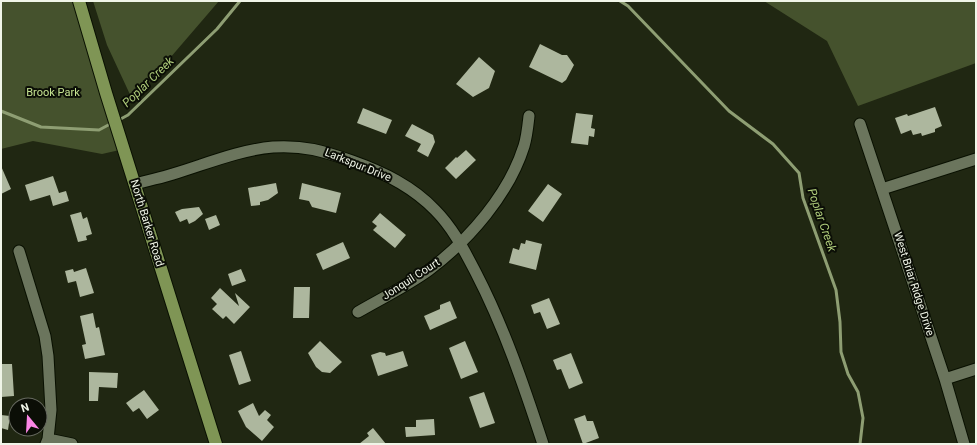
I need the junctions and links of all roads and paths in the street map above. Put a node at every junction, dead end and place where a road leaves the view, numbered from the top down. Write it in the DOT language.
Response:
graph roads {
  1 [pos="79,1"];
  2 [pos="529,116"];
  3 [pos="860,124"];
  4 [pos="976,159"];
  5 [pos="136,184"];
  6 [pos="882,189"];
  7 [pos="460,242"];
  8 [pos="19,251"];
  9 [pos="358,312"];
  10 [pos="976,369"];
  11 [pos="945,379"];
  12 [pos="47,442"];
  13 [pos="72,444"];
  14 [pos="216,444"];
  15 [pos="544,444"];
  16 [pos="964,444"];
  1 -- 5 [label="main road, North Barker Road"];
  2 -- 7 [label="street, Jonquil Court"];
  3 -- 6 [label="street, West Briar Ridge Drive"];
  4 -- 6 [label="street"];
  5 -- 7 [label="street, Larkspur Drive"];
  5 -- 14 [label="main road, North Barker Road"];
  6 -- 11 [label="street, West Briar Ridge Drive"];
  7 -- 9 [label="street, Jonquil Court"];
  7 -- 15 [label="street, Larkspur Drive"];
  8 -- 12 [label="street"];
  10 -- 11 [label="street"];
  11 -- 16 [label="street, West Briar Ridge Drive"];
  12 -- 13 [label="street"];
}
